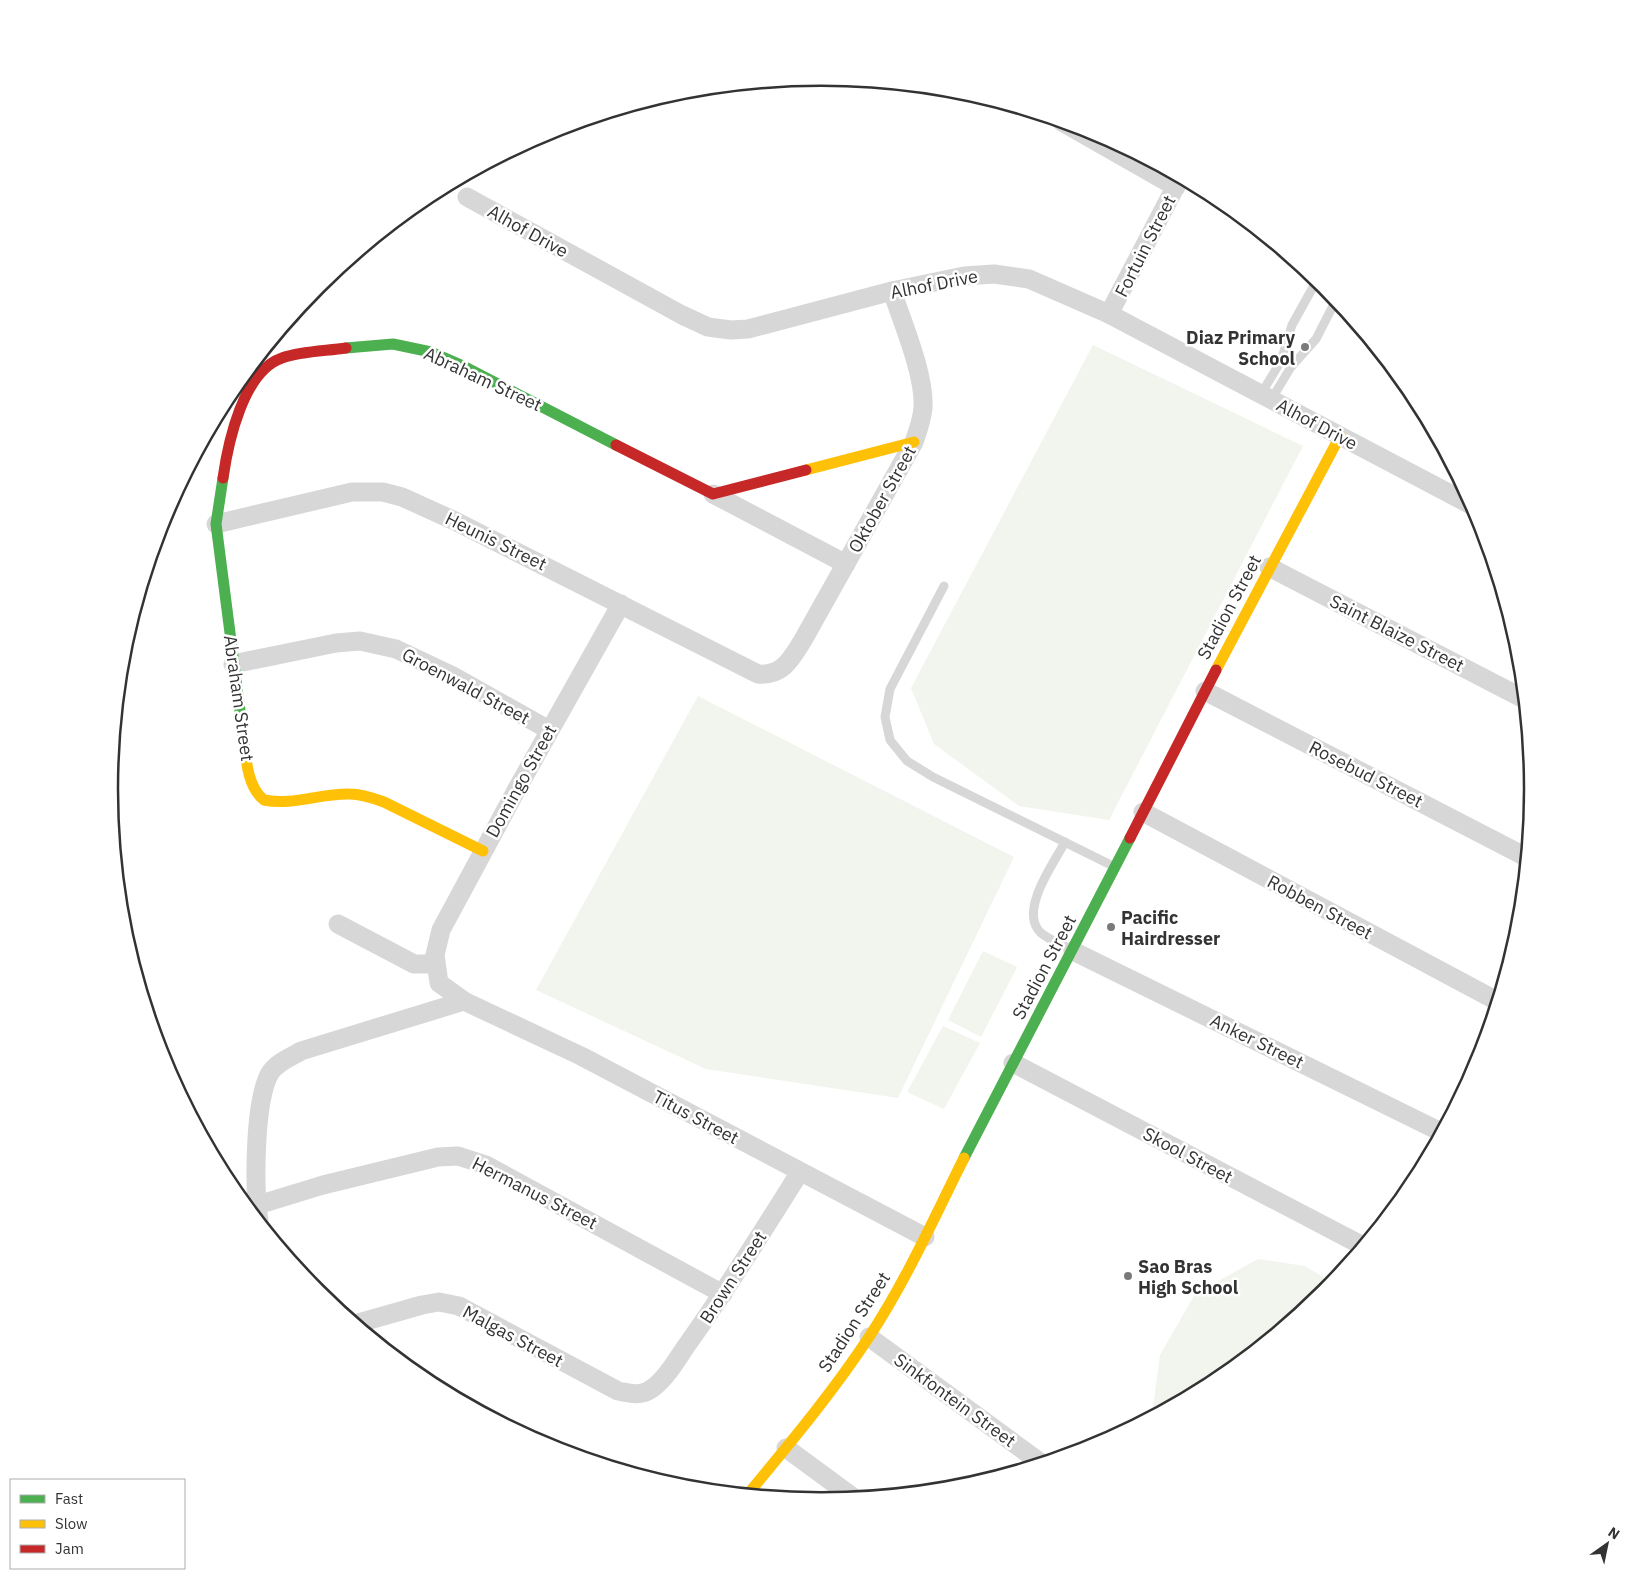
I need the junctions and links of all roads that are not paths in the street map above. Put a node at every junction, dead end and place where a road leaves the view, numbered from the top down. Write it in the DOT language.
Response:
graph roads {
  1 [pos="1178,183"];
  2 [pos="467,196"];
  3 [pos="1313,287"];
  4 [pos="892,291"];
  5 [pos="1332,307"];
  6 [pos="1109,314"];
  7 [pos="1266,397"];
  8 [pos="1340,436"];
  9 [pos="914,442"];
  10 [pos="713,494"];
  11 [pos="1462,500"];
  12 [pos="216,524"];
  13 [pos="846,564"];
  14 [pos="1270,567"];
  15 [pos="944,586"];
  16 [pos="621,604"];
  17 [pos="233,664"];
  18 [pos="758,674"];
  19 [pos="1205,691"];
  20 [pos="1518,696"];
  21 [pos="549,730"];
  22 [pos="1143,812"];
  23 [pos="1065,842"];
  24 [pos="483,851"];
  25 [pos="1521,854"];
  26 [pos="1115,868"];
  27 [pos="338,924"];
  28 [pos="1074,951"];
  29 [pos="435,964"];
  30 [pos="1492,998"];
  31 [pos="464,1000"];
  32 [pos="1013,1063"];
  33 [pos="1436,1130"];
  34 [pos="800,1172"];
  35 [pos="254,1206"];
  36 [pos="257,1210"];
  37 [pos="925,1237"];
  38 [pos="1358,1243"];
  39 [pos="724,1294"];
  40 [pos="362,1322"];
  41 [pos="869,1338"];
  42 [pos="662,1379"];
  43 [pos="786,1448"];
  44 [pos="1035,1459"];
  45 [pos="752,1489"];
  46 [pos="846,1492"];
  1 -- 6 [label="street, Fortuin Street"];
  2 -- 4 [label="street, Alhof Drive"];
  3 -- 7 [label="lane"];
  4 -- 6 [label="street, Alhof Drive"];
  4 -- 9 [label="street, Oktober Street"];
  5 -- 7 [label="lane"];
  6 -- 7 [label="street, Alhof Drive"];
  7 -- 8 [label="street, Alhof Drive"];
  8 -- 11 [label="street, Alhof Drive"];
  8 -- 14 [label="street, Stadion Street"];
  9 -- 10 [label="street"];
  9 -- 13 [label="street, Oktober Street"];
  10 -- 12 [label="street, Abraham Street"];
  10 -- 13 [label="street, Abraham Street"];
  12 -- 16 [label="street, Heunis Street"];
  12 -- 17 [label="street, Abraham Street"];
  13 -- 18 [label="street, Oktober Street"];
  14 -- 19 [label="street, Stadion Street"];
  14 -- 20 [label="street, Saint Blaize Street"];
  15 -- 23 [label="lane"];
  16 -- 18 [label="street, Heunis Street"];
  16 -- 21 [label="street, Domingo Street"];
  17 -- 21 [label="street, Groenwald Street"];
  17 -- 24 [label="street, Abraham Street"];
  19 -- 22 [label="street, Stadion Street"];
  19 -- 25 [label="street, Rosebud Street"];
  21 -- 24 [label="street, Domingo Street"];
  22 -- 26 [label="street, Stadion Street"];
  22 -- 30 [label="street, Robben Street"];
  23 -- 26 [label="lane"];
  23 -- 28 [label="lane"];
  24 -- 29 [label="street, Domingo Street"];
  26 -- 28 [label="street, Stadion Street"];
  27 -- 29 [label="street"];
  28 -- 32 [label="street, Stadion Street"];
  28 -- 33 [label="street, Anker Street"];
  29 -- 31 [label="street, Titus Street"];
  31 -- 34 [label="street, Titus Street"];
  31 -- 35 [label="street"];
  32 -- 37 [label="street, Stadion Street"];
  32 -- 38 [label="street, Skool Street"];
  34 -- 37 [label="street, Titus Street"];
  34 -- 39 [label="street, Brown Street"];
  36 -- 39 [label="street, Hermanus Street"];
  37 -- 41 [label="street, Stadion Street"];
  39 -- 42 [label="street, Brown Street"];
  40 -- 42 [label="street, Malgas Street"];
  41 -- 43 [label="street, Stadion Street"];
  41 -- 44 [label="street, Sinkfontein Street"];
  43 -- 45 [label="street, Stadion Street"];
  43 -- 46 [label="street"];
}
